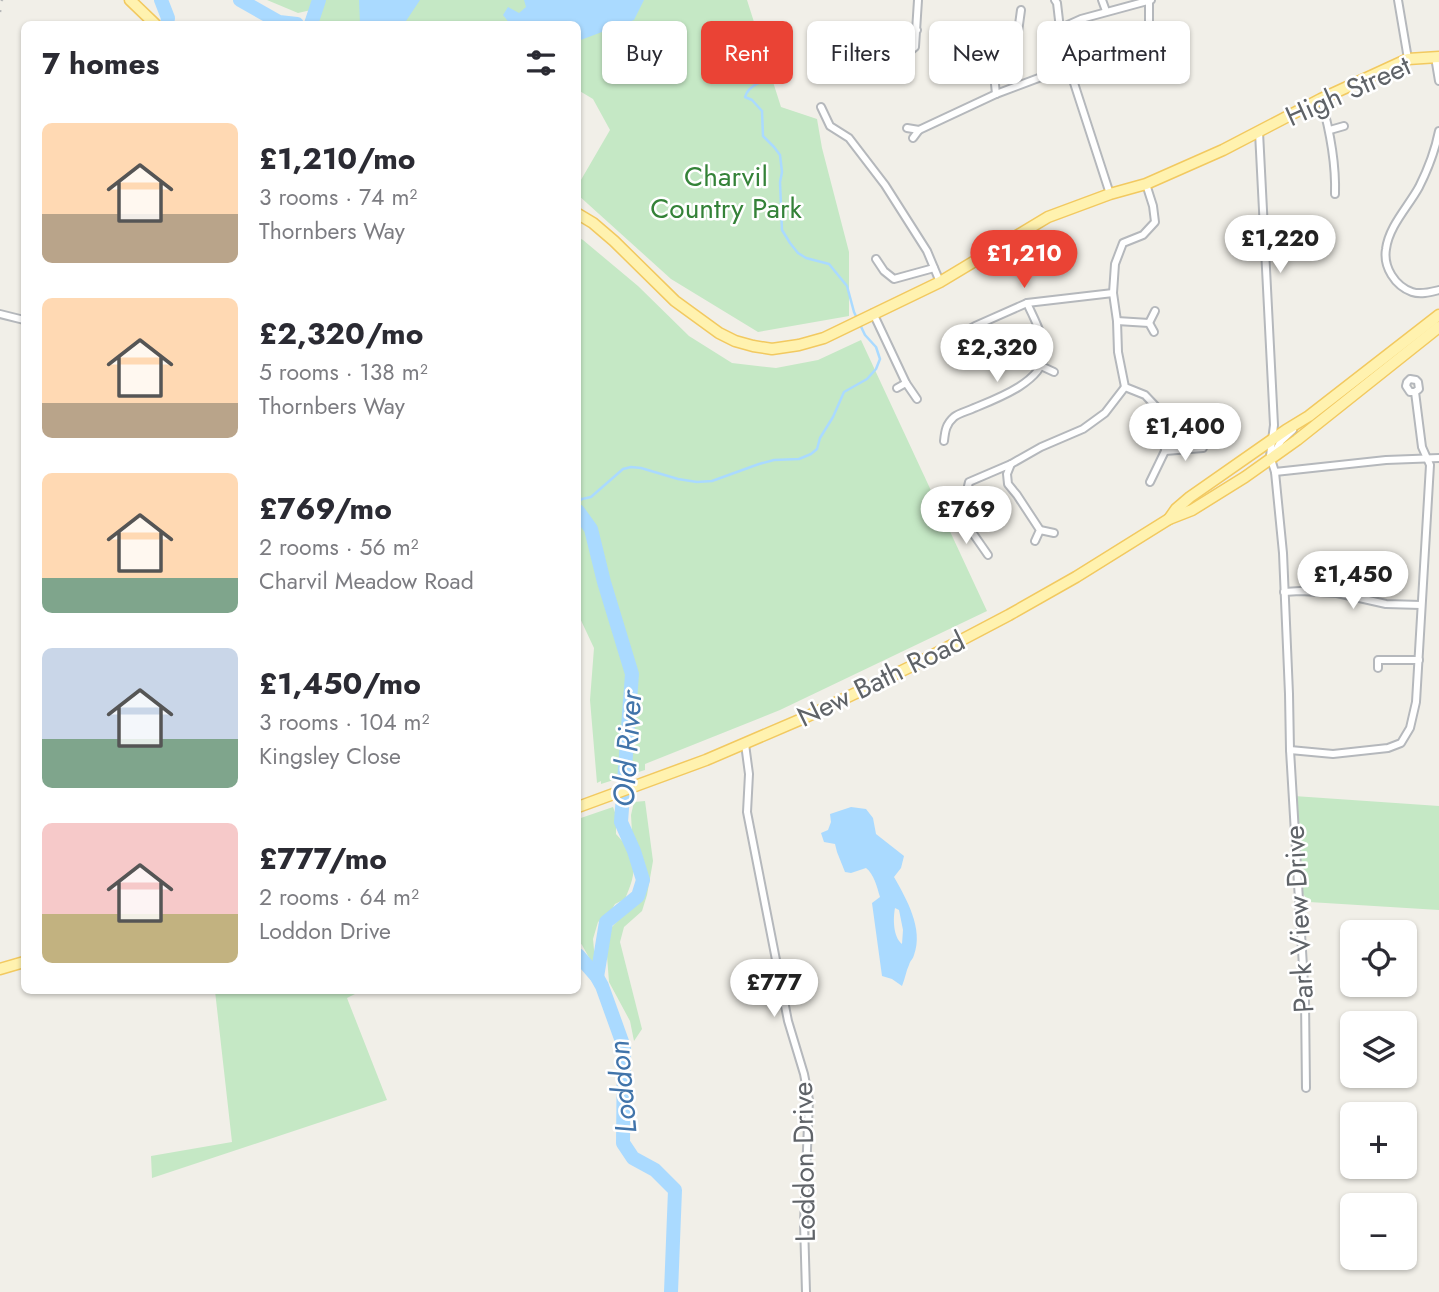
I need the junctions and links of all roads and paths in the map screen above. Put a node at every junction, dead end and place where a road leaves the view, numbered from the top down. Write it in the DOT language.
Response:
graph roads {
  1 [pos="130,0"];
  2 [pos="918,0"];
  3 [pos="1055,0"];
  4 [pos="1102,0"];
  5 [pos="1150,0"];
  6 [pos="1398,0"];
  7 [pos="1021,10"];
  8 [pos="1106,11"];
  9 [pos="152,21"];
  10 [pos="1019,21"];
  11 [pos="1060,21"];
  12 [pos="1077,21"];
  13 [pos="1149,21"];
  14 [pos="917,30"];
  15 [pos="1437,57"];
  16 [pos="1408,59"];
  17 [pos="1037,79"];
  18 [pos="1439,81"];
  19 [pos="995,84"];
  20 [pos="1074,84"];
  21 [pos="996,94"];
  22 [pos="1321,99"];
  23 [pos="821,107"];
  24 [pos="1344,126"];
  25 [pos="907,128"];
  26 [pos="919,130"];
  27 [pos="1330,130"];
  28 [pos="1439,131"];
  29 [pos="1259,132"];
  30 [pos="913,138"];
  31 [pos="1436,156"];
  32 [pos="1146,184"];
  33 [pos="1110,194"];
  34 [pos="1335,194"];
  35 [pos="581,216"];
  36 [pos="876,260"];
  37 [pos="934,268"];
  38 [pos="940,282"];
  39 [pos="1439,290"];
  40 [pos="1113,293"];
  41 [pos="1027,303"];
  42 [pos="1155,311"];
  43 [pos="0,314"];
  44 [pos="870,315"];
  45 [pos="1439,315"];
  46 [pos="970,318"];
  47 [pos="21,319"];
  48 [pos="1118,321"];
  49 [pos="1149,323"];
  50 [pos="975,326"];
  51 [pos="1439,327"];
  52 [pos="1154,332"];
  53 [pos="950,340"];
  54 [pos="1041,366"];
  55 [pos="1054,372"];
  56 [pos="906,383"];
  57 [pos="1125,387"];
  58 [pos="897,388"];
  59 [pos="1415,392"];
  60 [pos="977,397"];
  61 [pos="917,399"];
  62 [pos="982,405"];
  63 [pos="1300,423"];
  64 [pos="1274,425"];
  65 [pos="1083,429"];
  66 [pos="1286,430"];
  67 [pos="1089,438"];
  68 [pos="944,441"];
  69 [pos="1270,442"];
  70 [pos="1203,448"];
  71 [pos="1165,451"];
  72 [pos="1427,458"];
  73 [pos="1439,458"];
  74 [pos="1271,459"];
  75 [pos="1011,464"];
  76 [pos="1275,472"];
  77 [pos="1150,482"];
  78 [pos="1169,519"];
  79 [pos="965,522"];
  80 [pos="958,525"];
  81 [pos="1040,530"];
  82 [pos="1054,533"];
  83 [pos="1035,541"];
  84 [pos="988,555"];
  85 [pos="1284,592"];
  86 [pos="1421,605"];
  87 [pos="1419,660"];
  88 [pos="1378,661"];
  89 [pos="745,744"];
  90 [pos="1290,750"];
  91 [pos="581,806"];
  92 [pos="21,963"];
  93 [pos="0,969"];
  94 [pos="1306,1088"];
  95 [pos="806,1292"];
  1 -- 9 [label="main road"];
  2 -- 14 [label="street"];
  3 -- 11 [label="street"];
  4 -- 8 [label="street"];
  5 -- 8 [label="street"];
  5 -- 13 [label="street"];
  6 -- 16 [label="street"];
  7 -- 10 [label="street"];
  8 -- 12 [label="street"];
  14 -- 14 [label="street"];
  15 -- 16 [label="main road, High Street"];
  15 -- 18 [label="street"];
  16 -- 22 [label="main road, High Street"];
  17 -- 21 [label="street"];
  19 -- 21 [label="street"];
  20 -- 33 [label="street"];
  21 -- 26 [label="street"];
  22 -- 27 [label="street"];
  22 -- 29 [label="main road, High Street"];
  23 -- 37 [label="street"];
  24 -- 27 [label="street"];
  25 -- 26 [label="street"];
  26 -- 30 [label="street"];
  27 -- 34 [label="street"];
  28 -- 31 [label="street"];
  29 -- 32 [label="main road, High Street"];
  29 -- 64 [label="street, Park View Drive"];
  31 -- 39 [label="street"];
  32 -- 33 [label="main road, High Street"];
  32 -- 40 [label="street"];
  33 -- 38 [label="main road, High Street"];
  35 -- 44 [label="main road, High Street"];
  36 -- 37 [label="street"];
  37 -- 38 [label="street"];
  38 -- 44 [label="main road, High Street"];
  40 -- 41 [label="street"];
  40 -- 48 [label="street"];
  41 -- 50 [label="street"];
  41 -- 54 [label="street"];
  42 -- 49 [label="street"];
  43 -- 47 [label="street"];
  44 -- 56 [label="street"];
  45 -- 63 [label="main road, New Bath Road"];
  46 -- 50 [label="street"];
  48 -- 49 [label="street"];
  48 -- 57 [label="street"];
  49 -- 52 [label="street"];
  50 -- 53 [label="street"];
  51 -- 74 [label="main road, New Bath Road"];
  54 -- 55 [label="street"];
  54 -- 62 [label="street"];
  56 -- 58 [label="street"];
  56 -- 61 [label="street"];
  57 -- 65 [label="street"];
  57 -- 71 [label="street"];
  59 -- 72 [label="street"];
  60 -- 62 [label="street"];
  62 -- 68 [label="street"];
  63 -- 66 [label="main road, New Bath Road"];
  63 -- 74 [label="street"];
  64 -- 66 [label="street"];
  64 -- 69 [label="street, Park View Drive"];
  65 -- 67 [label="street"];
  65 -- 75 [label="street"];
  66 -- 69 [label="main road, New Bath Road"];
  69 -- 74 [label="street, Park View Drive"];
  69 -- 78 [label="main road, New Bath Road"];
  70 -- 71 [label="street"];
  71 -- 77 [label="street"];
  72 -- 73 [label="street"];
  72 -- 76 [label="street"];
  72 -- 86 [label="street"];
  74 -- 76 [label="street, Park View Drive"];
  74 -- 78 [label="main road, New Bath Road"];
  75 -- 79 [label="street"];
  75 -- 81 [label="street"];
  76 -- 85 [label="street, Park View Drive"];
  78 -- 89 [label="main road, New Bath Road"];
  79 -- 80 [label="street"];
  79 -- 84 [label="street"];
  81 -- 82 [label="street"];
  81 -- 83 [label="street"];
  85 -- 86 [label="street"];
  85 -- 90 [label="street, Park View Drive"];
  86 -- 87 [label="street"];
  87 -- 88 [label="street"];
  87 -- 90 [label="street"];
  89 -- 91 [label="main road, New Bath Road"];
  89 -- 95 [label="street, Loddon Drive"];
  90 -- 94 [label="street, Park View Drive"];
  92 -- 93 [label="main road"];
}
